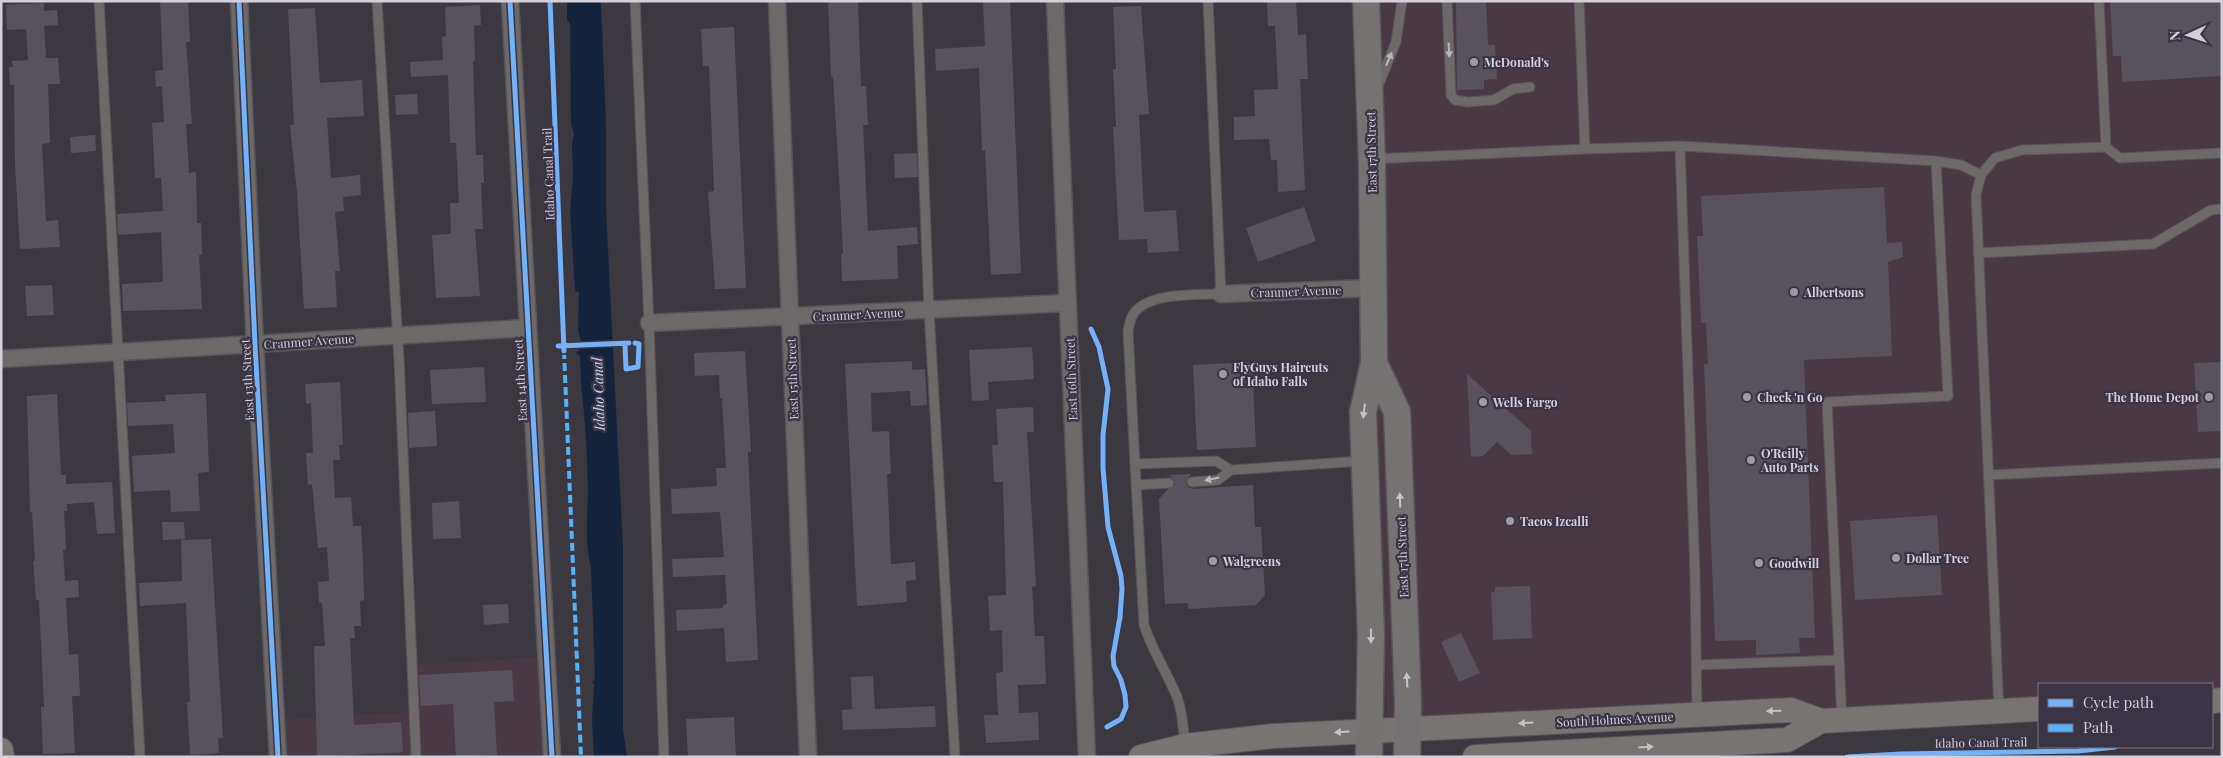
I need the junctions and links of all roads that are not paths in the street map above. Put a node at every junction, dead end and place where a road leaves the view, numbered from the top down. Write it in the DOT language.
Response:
graph roads {
  1 [pos="98,1"];
  2 [pos="239,1"];
  3 [pos="377,1"];
  4 [pos="510,1"];
  5 [pos="634,1"];
  6 [pos="777,1"];
  7 [pos="917,1"];
  8 [pos="1055,1"];
  9 [pos="1208,1"];
  10 [pos="1366,1"];
  11 [pos="1402,1"];
  12 [pos="1447,1"];
  13 [pos="1579,1"];
  14 [pos="2099,1"];
  15 [pos="1530,87"];
  16 [pos="1370,104"];
  17 [pos="1680,146"];
  18 [pos="2106,147"];
  19 [pos="1585,150"];
  20 [pos="2222,153"];
  21 [pos="1372,160"];
  22 [pos="1936,161"];
  23 [pos="1981,175"];
  24 [pos="2222,209"];
  25 [pos="1978,253"];
  26 [pos="1372,288"];
  27 [pos="1221,294"];
  28 [pos="1068,303"];
  29 [pos="929,310"];
  30 [pos="790,317"];
  31 [pos="649,322"];
  32 [pos="527,328"];
  33 [pos="397,336"];
  34 [pos="255,345"];
  35 [pos="118,351"];
  36 [pos="1,359"];
  37 [pos="1374,363"];
  38 [pos="1364,460"];
  39 [pos="2222,463"];
  40 [pos="1135,464"];
  41 [pos="1231,470"];
  42 [pos="1989,475"];
  43 [pos="1192,482"];
  44 [pos="1169,483"];
  45 [pos="1136,485"];
  46 [pos="1839,660"];
  47 [pos="1696,665"];
  48 [pos="2038,709"];
  49 [pos="1998,711"];
  50 [pos="1697,714"];
  51 [pos="1831,721"];
  52 [pos="1408,728"];
  53 [pos="1371,731"];
  54 [pos="1185,746"];
  55 [pos="1,750"];
  56 [pos="2,757"];
  57 [pos="140,757"];
  58 [pos="278,757"];
  59 [pos="416,757"];
  60 [pos="552,757"];
  61 [pos="664,757"];
  62 [pos="808,757"];
  63 [pos="955,757"];
  64 [pos="1087,757"];
  65 [pos="1141,757"];
  66 [pos="1369,757"];
  67 [pos="1407,757"];
  68 [pos="1475,757"];
  1 -- 35 [label="lane"];
  2 -- 34 [label="street, East 13th Street"];
  3 -- 33 [label="lane"];
  4 -- 32 [label="street, East 14th Street"];
  5 -- 31 [label="lane"];
  6 -- 30 [label="street, East 15th Street"];
  7 -- 29 [label="lane"];
  8 -- 28 [label="street, East 16th Street"];
  9 -- 27 [label="lane"];
  10 -- 16 [label="main road, East 17th Street"];
  16 -- 11 [label="lane, one-way"];
  12 -- 15 [label="lane, one-way"];
  13 -- 19 [label="lane"];
  14 -- 18 [label="lane"];
  16 -- 21 [label="main road, East 17th Street"];
  17 -- 19 [label="lane"];
  17 -- 22 [label="lane"];
  17 -- 47 [label="lane"];
  18 -- 20 [label="lane"];
  18 -- 23 [label="lane"];
  19 -- 21 [label="lane"];
  21 -- 26 [label="main road, East 17th Street"];
  22 -- 23 [label="lane"];
  22 -- 46 [label="lane"];
  23 -- 25 [label="lane"];
  24 -- 25 [label="lane"];
  25 -- 42 [label="lane"];
  26 -- 27 [label="street, Cranmer Avenue"];
  26 -- 37 [label="main road, East 17th Street"];
  27 -- 40 [label="lane"];
  28 -- 29 [label="street, Cranmer Avenue"];
  28 -- 64 [label="street, East 16th Street"];
  29 -- 30 [label="street, Cranmer Avenue"];
  29 -- 63 [label="lane"];
  30 -- 31 [label="street, Cranmer Avenue"];
  30 -- 62 [label="street, East 15th Street"];
  31 -- 61 [label="lane"];
  32 -- 33 [label="street, Cranmer Avenue"];
  32 -- 60 [label="street, East 14th Street"];
  33 -- 34 [label="street, Cranmer Avenue"];
  33 -- 59 [label="lane"];
  34 -- 35 [label="street, Cranmer Avenue"];
  34 -- 58 [label="street, East 13th Street"];
  35 -- 36 [label="street, Cranmer Avenue"];
  35 -- 57 [label="lane"];
  37 -- 38 [label="main road, East 17th Street, one-way"];
  52 -- 37 [label="main road, East 17th Street, one-way"];
  38 -- 41 [label="lane"];
  38 -- 53 [label="main road, East 17th Street, one-way"];
  39 -- 42 [label="lane"];
  40 -- 41 [label="lane"];
  40 -- 45 [label="lane"];
  41 -- 43 [label="lane, one-way"];
  42 -- 49 [label="lane"];
  44 -- 45 [label="lane"];
  45 -- 54 [label="lane"];
  46 -- 47 [label="lane"];
  46 -- 51 [label="lane"];
  47 -- 50 [label="lane"];
  48 -- 49 [label="main road, South Holmes Avenue"];
  49 -- 51 [label="main road, South Holmes Avenue"];
  51 -- 50 [label="main road, South Holmes Avenue, one-way"];
  50 -- 52 [label="main road, South Holmes Avenue, one-way"];
  68 -- 51 [label="main road, South Holmes Avenue, one-way"];
  52 -- 53 [label="main road, South Holmes Avenue"];
  52 -- 67 [label="main road, East 17th Street"];
  53 -- 54 [label="main road, South Holmes Avenue, one-way"];
  53 -- 66 [label="main road, East 17th Street"];
  54 -- 65 [label="main road, South Holmes Avenue"];
  55 -- 56 [label="main road"];
}
